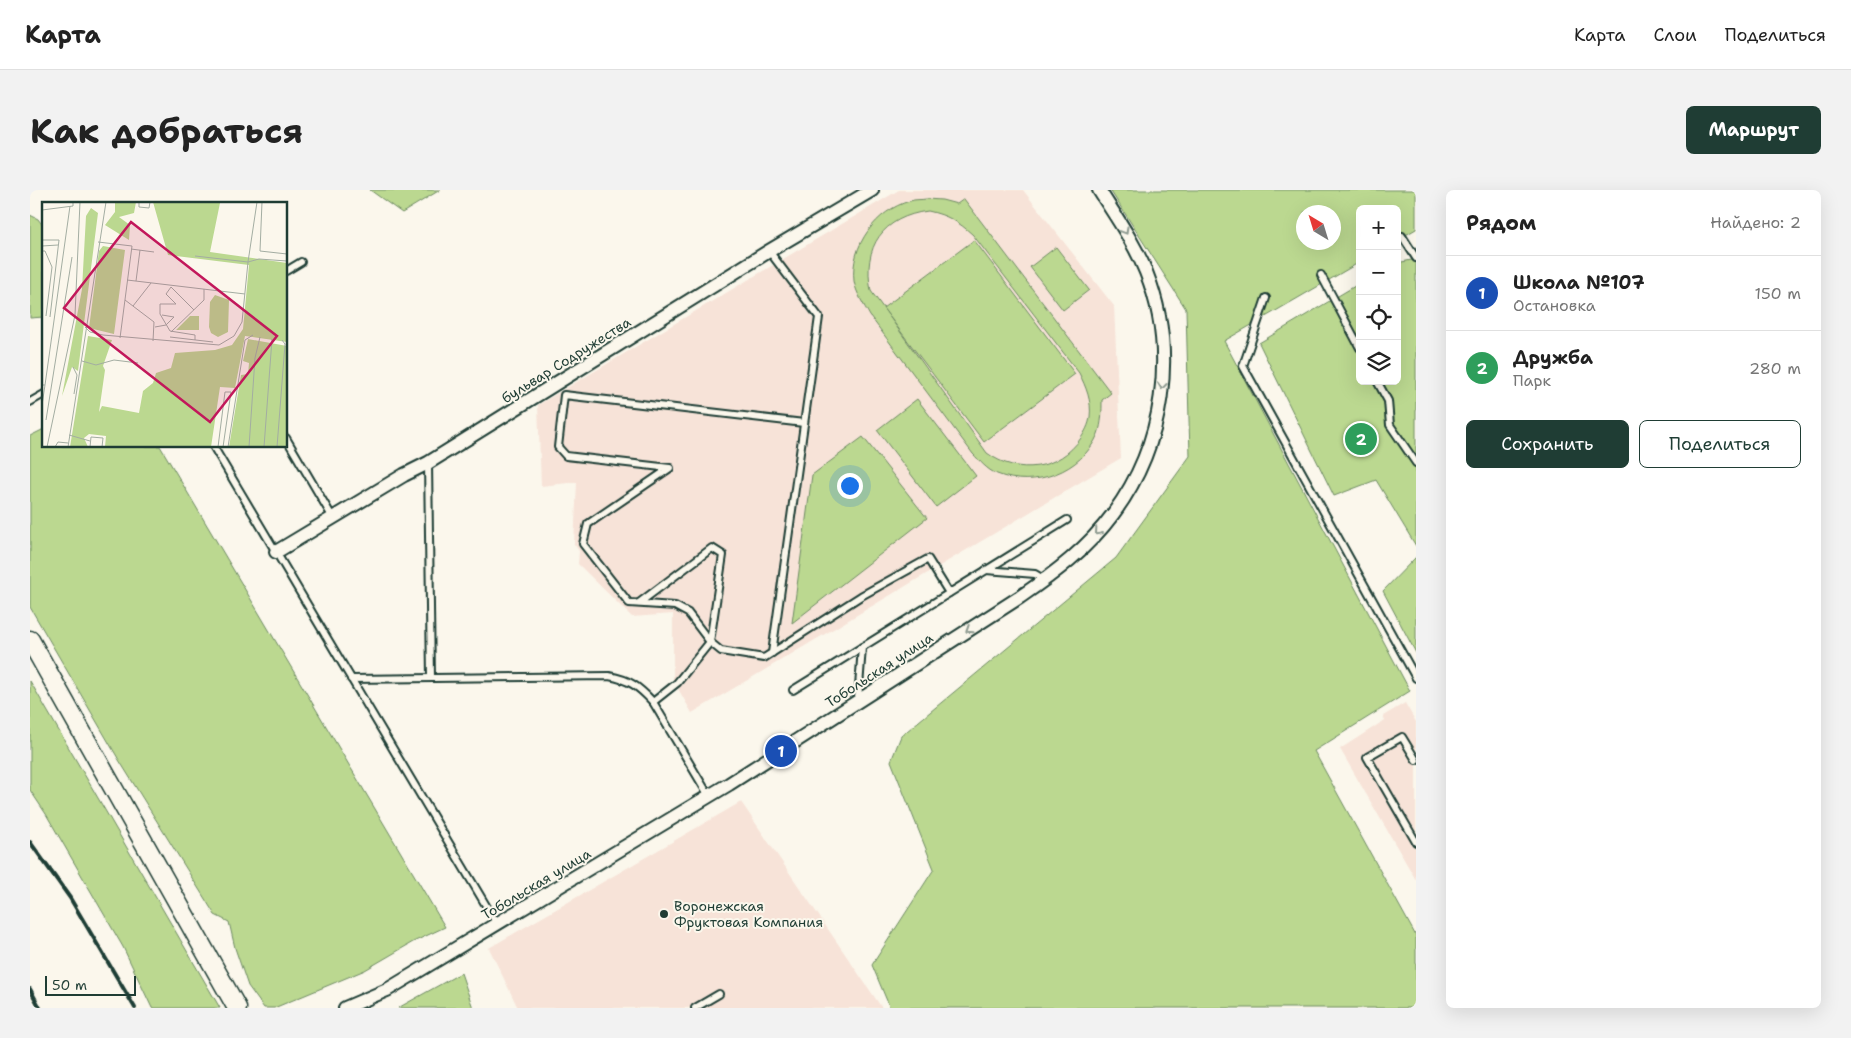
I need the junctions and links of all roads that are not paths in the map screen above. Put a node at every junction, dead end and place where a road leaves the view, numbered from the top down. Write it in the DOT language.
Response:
graph roads {
  1 [pos="872,190"];
  2 [pos="1099,190"];
  3 [pos="1402,236"];
  4 [pos="769,251"];
  5 [pos="1416,258"];
  6 [pos="301,262"];
  7 [pos="288,270"];
  8 [pos="1321,275"];
  9 [pos="1266,298"];
  10 [pos="1356,341"];
  11 [pos="1379,385"];
  12 [pos="42,395"];
  13 [pos="30,402"];
  14 [pos="804,423"];
  15 [pos="288,441"];
  16 [pos="213,448"];
  17 [pos="428,463"];
  18 [pos="1416,463"];
  19 [pos="333,518"];
  20 [pos="1067,520"];
  21 [pos="276,552"];
  22 [pos="986,570"];
  23 [pos="1045,580"];
  24 [pos="949,593"];
  25 [pos="639,603"];
  26 [pos="30,640"];
  27 [pos="710,642"];
  28 [pos="862,647"];
  29 [pos="772,654"];
  30 [pos="431,678"];
  31 [pos="1416,678"];
  32 [pos="351,679"];
  33 [pos="793,690"];
  34 [pos="653,702"];
  35 [pos="858,702"];
  36 [pos="1416,760"];
  37 [pos="709,796"];
  38 [pos="1416,842"];
  39 [pos="497,925"];
  40 [pos="386,990"];
  41 [pos="719,994"];
  42 [pos="237,1008"];
  43 [pos="345,1008"];
  44 [pos="365,1008"];
  45 [pos="695,1008"];
  1 -- 4 [label="street, бульвар Содружества"];
  2 -- 23 [label="street, Тобольская улица, one-way"];
  3 -- 5 [label="lane"];
  4 -- 14 [label="lane"];
  4 -- 17 [label="street, бульвар Содружества"];
  6 -- 7 [label="lane"];
  8 -- 10 [label="lane"];
  9 -- 31 [label="lane"];
  11 -- 18 [label="lane"];
  12 -- 13 [label="lane"];
  14 -- 25 [label="lane"];
  14 -- 29 [label="lane"];
  15 -- 19 [label="lane"];
  16 -- 21 [label="lane"];
  17 -- 19 [label="street, бульвар Содружества"];
  17 -- 30 [label="lane"];
  19 -- 21 [label="street, бульвар Содружества"];
  20 -- 22 [label="lane"];
  21 -- 32 [label="lane"];
  22 -- 23 [label="lane"];
  22 -- 24 [label="lane"];
  23 -- 35 [label="street, Тобольская улица, one-way"];
  24 -- 28 [label="lane"];
  24 -- 29 [label="lane"];
  25 -- 27 [label="lane"];
  25 -- 27 [label="lane"];
  26 -- 42 [label="street"];
  27 -- 29 [label="lane"];
  27 -- 34 [label="lane"];
  28 -- 33 [label="lane"];
  28 -- 35 [label="lane"];
  30 -- 32 [label="lane"];
  30 -- 34 [label="lane"];
  32 -- 39 [label="lane"];
  34 -- 37 [label="lane"];
  35 -- 37 [label="street, Тобольская улица"];
  36 -- 38 [label="lane"];
  37 -- 39 [label="street, Тобольская улица"];
  39 -- 40 [label="street, Тобольская улица"];
  40 -- 43 [label="street, Тобольская улица"];
  40 -- 44 [label="street"];
  41 -- 45 [label="lane"];
}
